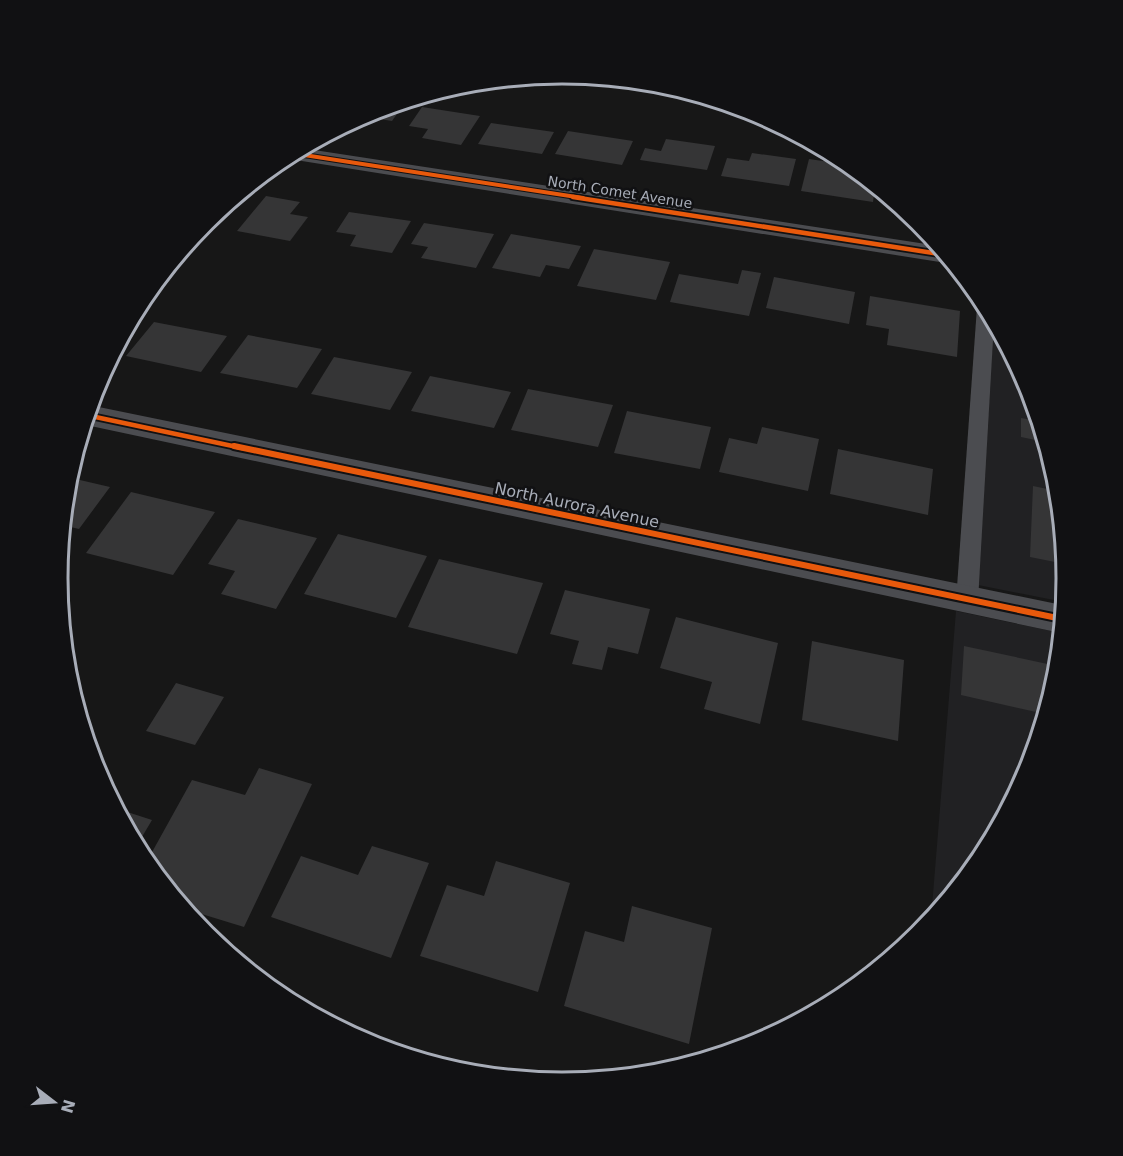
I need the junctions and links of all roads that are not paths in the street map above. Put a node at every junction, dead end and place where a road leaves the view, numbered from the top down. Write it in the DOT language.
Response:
graph roads {
  1 [pos="306,155"];
  2 [pos="934,253"];
  3 [pos="985,325"];
  4 [pos="95,417"];
  5 [pos="968,601"];
  6 [pos="1053,617"];
  1 -- 2 [label="street, North Comet Avenue"];
  3 -- 5 [label="lane"];
  4 -- 5 [label="street, North Aurora Avenue"];
  5 -- 6 [label="street, North Aurora Avenue"];
}
